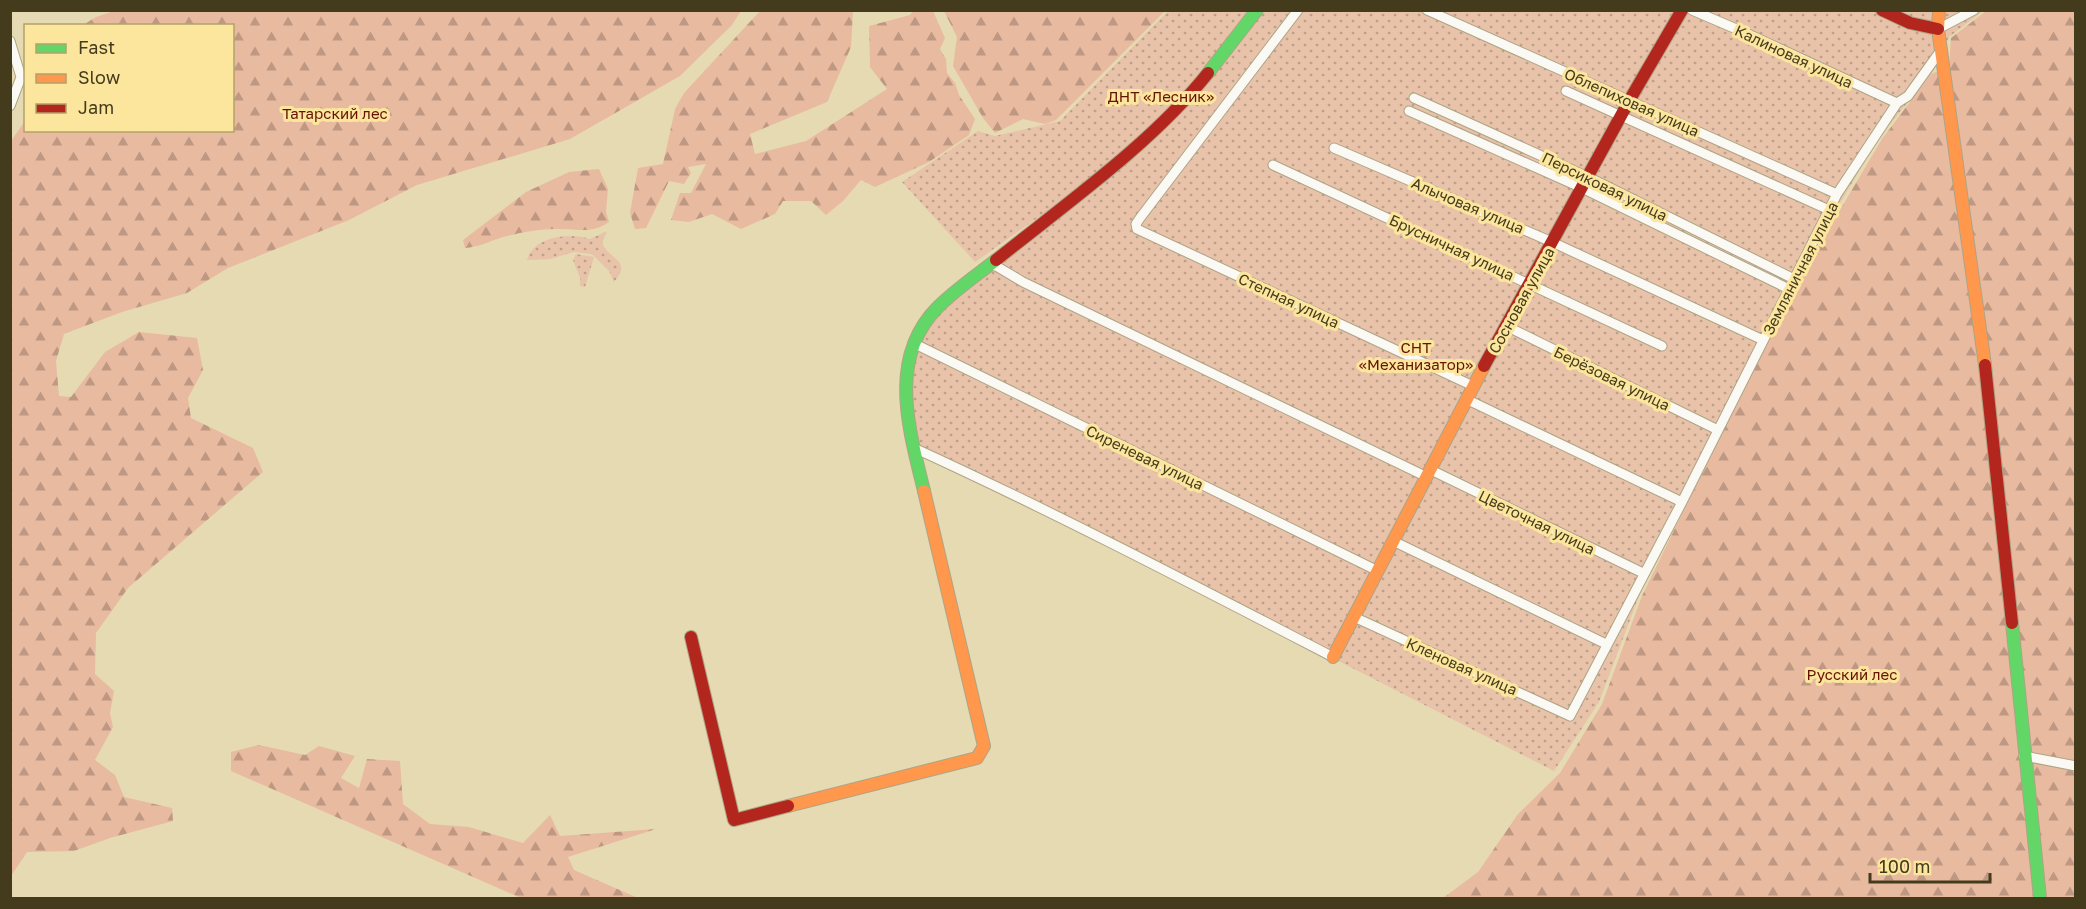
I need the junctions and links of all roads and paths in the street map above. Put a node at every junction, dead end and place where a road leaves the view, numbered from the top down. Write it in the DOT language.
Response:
graph roads {
  1 [pos="1257,10"];
  2 [pos="1298,10"];
  3 [pos="1427,10"];
  4 [pos="1682,10"];
  5 [pos="1692,10"];
  6 [pos="1882,10"];
  7 [pos="1939,10"];
  8 [pos="1974,10"];
  9 [pos="1938,29"];
  10 [pos="10,41"];
  11 [pos="1941,50"];
  12 [pos="1566,91"];
  13 [pos="1414,98"];
  14 [pos="1629,101"];
  15 [pos="1897,103"];
  16 [pos="10,106"];
  17 [pos="1409,111"];
  18 [pos="1621,116"];
  19 [pos="1334,148"];
  20 [pos="1273,165"];
  21 [pos="1585,183"];
  22 [pos="1837,194"];
  23 [pos="1829,210"];
  24 [pos="1552,242"];
  25 [pos="989,265"];
  26 [pos="1794,279"];
  27 [pos="1530,283"];
  28 [pos="1789,289"];
  29 [pos="1506,326"];
  30 [pos="1763,340"];
  31 [pos="913,343"];
  32 [pos="1662,346"];
  33 [pos="1473,386"];
  34 [pos="1468,400"];
  35 [pos="1718,430"];
  36 [pos="914,448"];
  37 [pos="1429,473"];
  38 [pos="1682,502"];
  39 [pos="1393,541"];
  40 [pos="1378,571"];
  41 [pos="1643,573"];
  42 [pos="1354,617"];
  43 [pos="692,637"];
  44 [pos="1606,644"];
  45 [pos="1333,657"];
  46 [pos="1570,716"];
  47 [pos="2025,756"];
  48 [pos="2076,766"];
  49 [pos="2040,898"];
  1 -- 25 [label="street"];
  2 -- 33 [label="street, Степная улица"];
  3 -- 14 [label="street, Облепиховая улица"];
  4 -- 14 [label="street, Сосновая улица"];
  5 -- 15 [label="street, Калиновая улица"];
  6 -- 9 [label="street"];
  7 -- 9 [label="street"];
  8 -- 9 [label="street"];
  9 -- 11 [label="street"];
  10 -- 16 [label="street"];
  11 -- 15 [label="street, Земляничная улица"];
  11 -- 47 [label="street"];
  12 -- 18 [label="street"];
  13 -- 21 [label="street, Персиковая улица"];
  14 -- 18 [label="street, Сосновая улица"];
  14 -- 22 [label="street, Облепиховая улица"];
  15 -- 22 [label="street, Земляничная улица"];
  17 -- 21 [label="street"];
  18 -- 21 [label="street, Сосновая улица"];
  18 -- 23 [label="street"];
  19 -- 24 [label="street, Алычовая улица"];
  20 -- 27 [label="street, Брусничная улица"];
  21 -- 24 [label="street, Сосновая улица"];
  21 -- 26 [label="street, Персиковая улица"];
  21 -- 28 [label="street"];
  22 -- 23 [label="street, Земляничная улица"];
  23 -- 26 [label="street, Земляничная улица"];
  24 -- 27 [label="street, Сосновая улица"];
  24 -- 30 [label="street, Алычовая улица"];
  25 -- 31 [label="street"];
  25 -- 37 [label="street, Цветочная улица"];
  26 -- 28 [label="street, Земляничная улица"];
  27 -- 29 [label="street, Сосновая улица"];
  27 -- 32 [label="street, Брусничная улица"];
  28 -- 30 [label="street, Земляничная улица"];
  29 -- 33 [label="street, Сосновая улица"];
  29 -- 35 [label="street, Берёзовая улица"];
  30 -- 35 [label="street, Земляничная улица"];
  31 -- 36 [label="street"];
  31 -- 40 [label="street, Сиреневая улица"];
  33 -- 34 [label="street, Сосновая улица"];
  34 -- 37 [label="street, Сосновая улица"];
  34 -- 38 [label="street"];
  35 -- 38 [label="street, Земляничная улица"];
  36 -- 43 [label="street"];
  36 -- 45 [label="street"];
  37 -- 39 [label="street, Сосновая улица"];
  37 -- 41 [label="street, Цветочная улица"];
  38 -- 41 [label="street, Земляничная улица"];
  39 -- 40 [label="street, Сосновая улица"];
  39 -- 44 [label="street"];
  40 -- 42 [label="street, Сосновая улица"];
  41 -- 44 [label="street, Земляничная улица"];
  42 -- 45 [label="street, Сосновая улица"];
  42 -- 46 [label="street, Кленовая улица"];
  44 -- 46 [label="street, Земляничная улица"];
  47 -- 48 [label="street"];
  47 -- 49 [label="street"];
}
